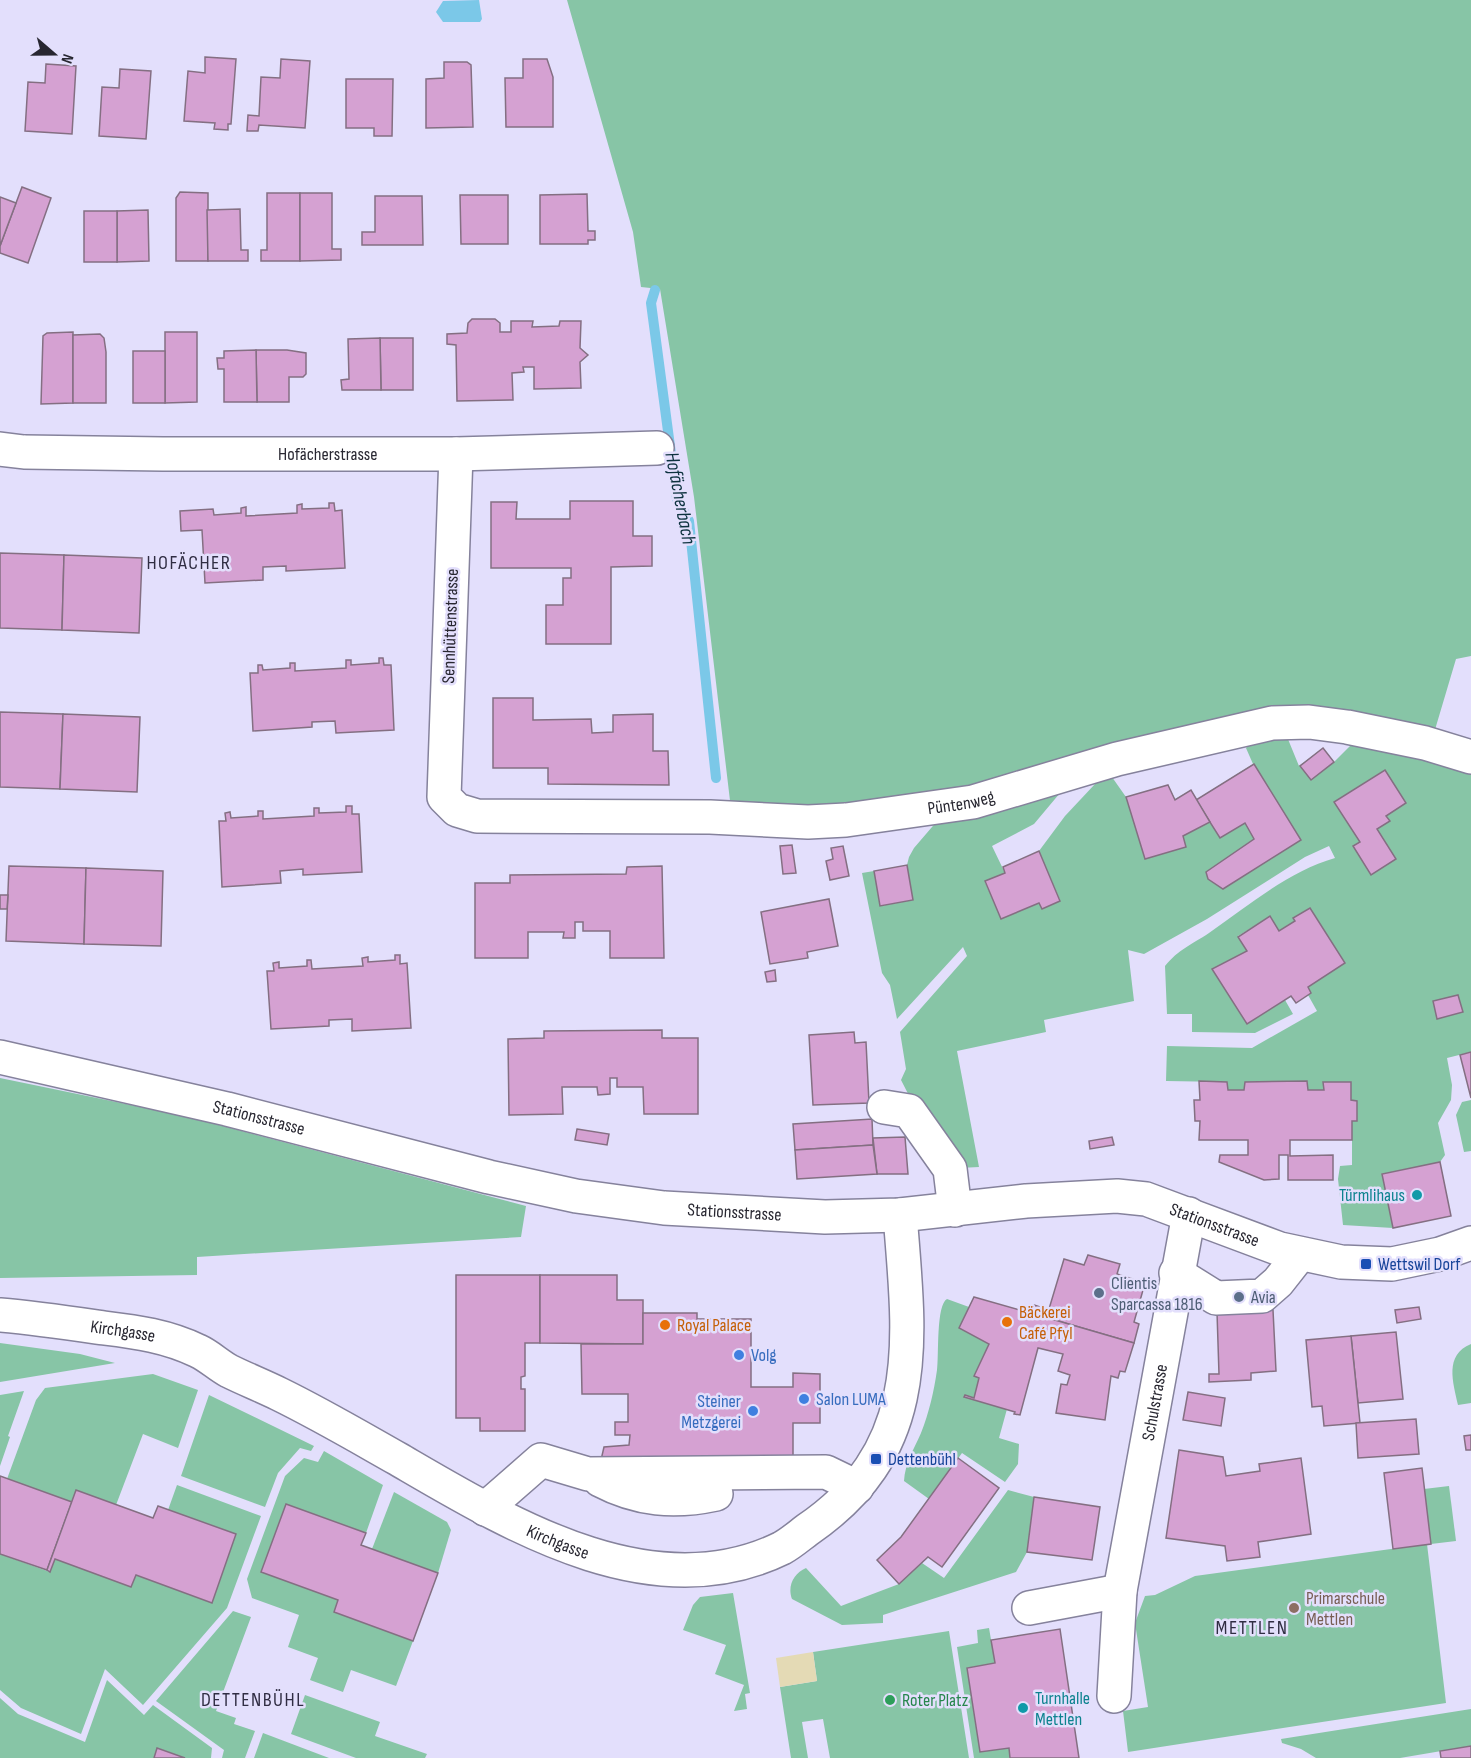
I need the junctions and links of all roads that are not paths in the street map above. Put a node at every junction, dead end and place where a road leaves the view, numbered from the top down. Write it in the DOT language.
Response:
graph roads {
  1 [pos="0,448"];
  2 [pos="657,448"];
  3 [pos="456,454"];
  4 [pos="1471,757"];
  5 [pos="444,797"];
  6 [pos="0,1057"];
  7 [pos="884,1107"];
  8 [pos="955,1210"];
  9 [pos="1189,1214"];
  10 [pos="900,1215"];
  11 [pos="1471,1243"];
  12 [pos="1300,1254"];
  13 [pos="1176,1273"];
  14 [pos="0,1315"];
  15 [pos="588,1474"];
  16 [pos="857,1487"];
  17 [pos="716,1494"];
  18 [pos="485,1509"];
  19 [pos="1120,1591"];
  20 [pos="1029,1608"];
  21 [pos="1114,1696"];
  1 -- 3 [label="street, Hofächerstrasse"];
  2 -- 3 [label="street, Hofächerstrasse"];
  3 -- 5 [label="street, Sennhüttenstrasse"];
  4 -- 5 [label="street, Püntenweg"];
  6 -- 10 [label="street, Stationsstrasse"];
  7 -- 8 [label="street"];
  8 -- 9 [label="street, Stationsstrasse"];
  8 -- 10 [label="street, Stationsstrasse"];
  9 -- 12 [label="street, Stationsstrasse"];
  9 -- 13 [label="street, Schulstrasse"];
  10 -- 16 [label="street, Kirchgasse"];
  11 -- 12 [label="street, Stationsstrasse"];
  12 -- 13 [label="street"];
  13 -- 19 [label="street, Schulstrasse"];
  14 -- 18 [label="street, Kirchgasse"];
  15 -- 16 [label="street"];
  15 -- 17 [label="street"];
  15 -- 18 [label="street"];
  16 -- 18 [label="street, Kirchgasse"];
  19 -- 20 [label="street"];
  19 -- 21 [label="street, Schulstrasse"];
}
